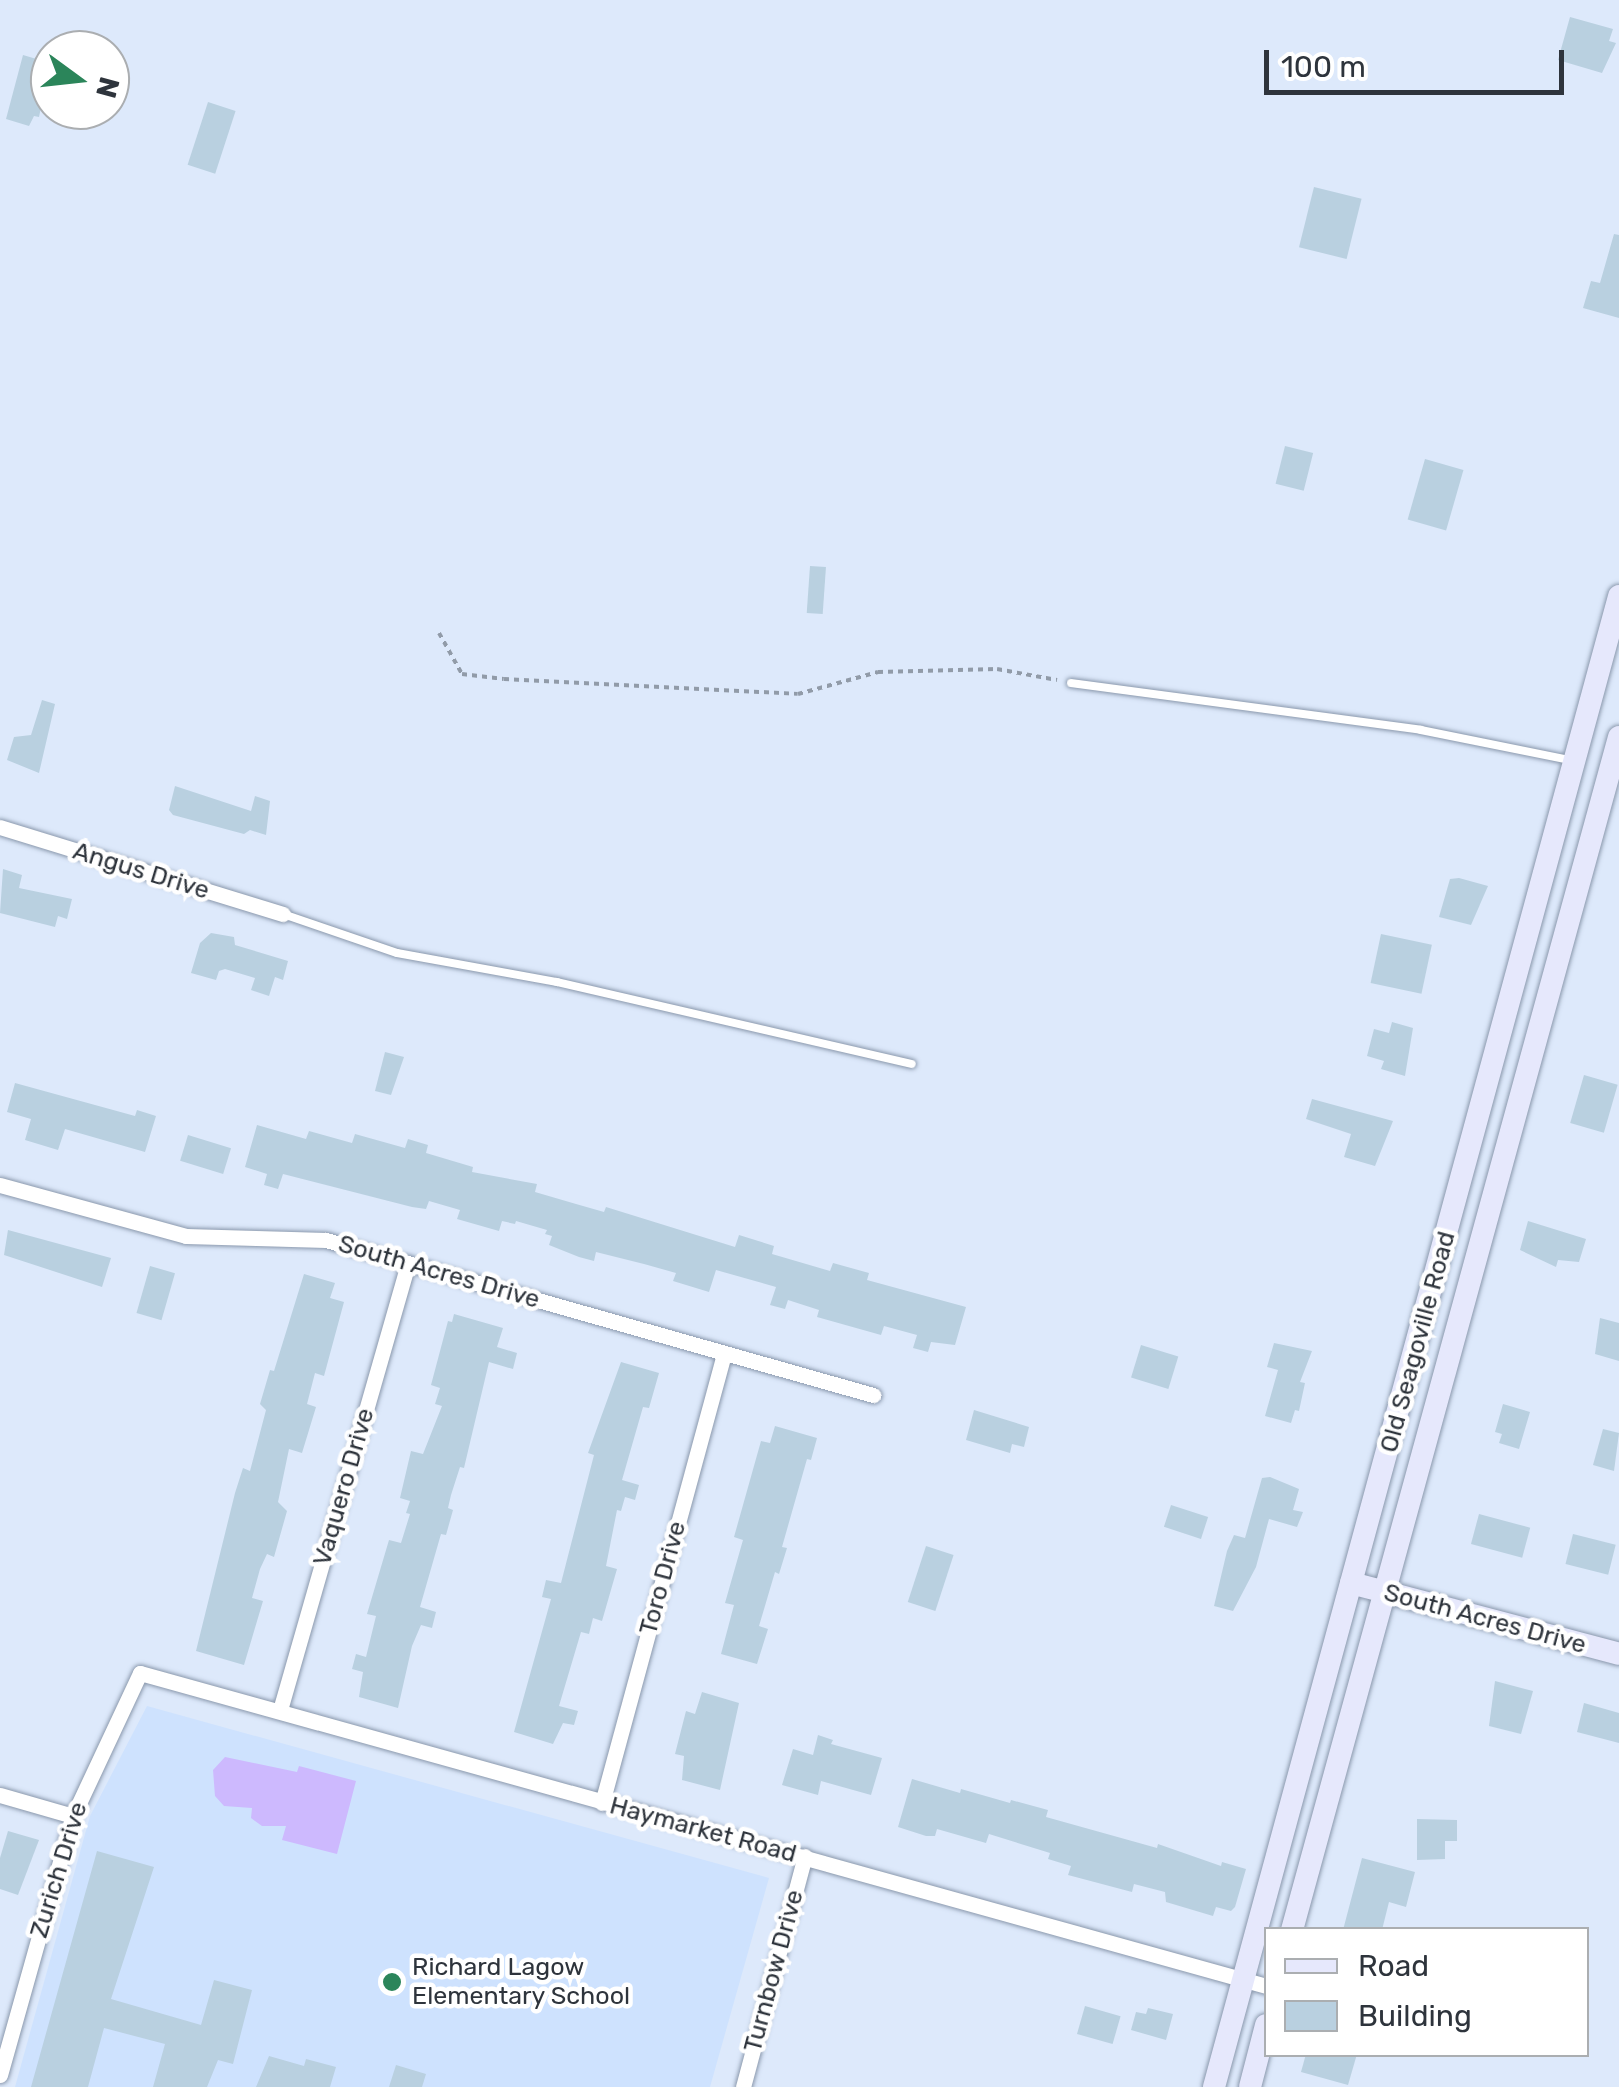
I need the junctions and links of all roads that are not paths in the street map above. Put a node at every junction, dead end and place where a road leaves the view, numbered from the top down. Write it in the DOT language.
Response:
graph roads {
  1 [pos="1619,596"];
  2 [pos="1071,683"];
  3 [pos="1619,737"];
  4 [pos="1574,761"];
  5 [pos="1610,770"];
  6 [pos="0,827"];
  7 [pos="283,914"];
  8 [pos="1498,1044"];
  9 [pos="1533,1054"];
  10 [pos="912,1064"];
  11 [pos="0,1185"];
  12 [pos="408,1264"];
  13 [pos="724,1353"];
  14 [pos="874,1395"];
  15 [pos="1351,1583"];
  16 [pos="1387,1593"];
  17 [pos="1619,1654"];
  18 [pos="140,1672"];
  19 [pos="280,1710"];
  20 [pos="0,1796"];
  21 [pos="602,1804"];
  22 [pos="72,1816"];
  23 [pos="804,1856"];
  24 [pos="1268,1927"];
  25 [pos="1293,1927"];
  26 [pos="1264,1946"];
  27 [pos="1255,1983"];
  28 [pos="1264,2033"];
  29 [pos="0,2075"];
  30 [pos="742,2087"];
  31 [pos="1214,2087"];
  32 [pos="1250,2087"];
  1 -- 4 [label="main road, Old Seagoville Road"];
  2 -- 4 [label="lane"];
  3 -- 5 [label="main road, Old Seagoville Road"];
  4 -- 5 [label="main road"];
  4 -- 8 [label="main road, Old Seagoville Road"];
  5 -- 9 [label="main road, Old Seagoville Road"];
  6 -- 7 [label="street, Angus Drive"];
  7 -- 10 [label="lane"];
  8 -- 9 [label="main road"];
  8 -- 15 [label="main road, Old Seagoville Road"];
  9 -- 16 [label="main road, Old Seagoville Road"];
  11 -- 12 [label="street, South Acres Drive"];
  12 -- 13 [label="street, South Acres Drive"];
  12 -- 19 [label="street, Vaquero Drive"];
  13 -- 14 [label="street, South Acres Drive"];
  13 -- 21 [label="street, Toro Drive"];
  15 -- 16 [label="main road, South Acres Drive"];
  15 -- 24 [label="main road, Old Seagoville Road"];
  16 -- 17 [label="main road, South Acres Drive"];
  16 -- 25 [label="main road, Old Seagoville Road"];
  18 -- 19 [label="street, Haymarket Road"];
  18 -- 22 [label="street, Zurich Drive"];
  19 -- 21 [label="street, Haymarket Road"];
  20 -- 22 [label="street"];
  21 -- 23 [label="street, Haymarket Road"];
  22 -- 29 [label="street, Zurich Drive"];
  23 -- 27 [label="street, Haymarket Road"];
  23 -- 30 [label="street, Turnbow Drive"];
  26 -- 27 [label="main road, Old Seagoville Road"];
  27 -- 31 [label="main road, Old Seagoville Road"];
  28 -- 32 [label="main road"];
}
